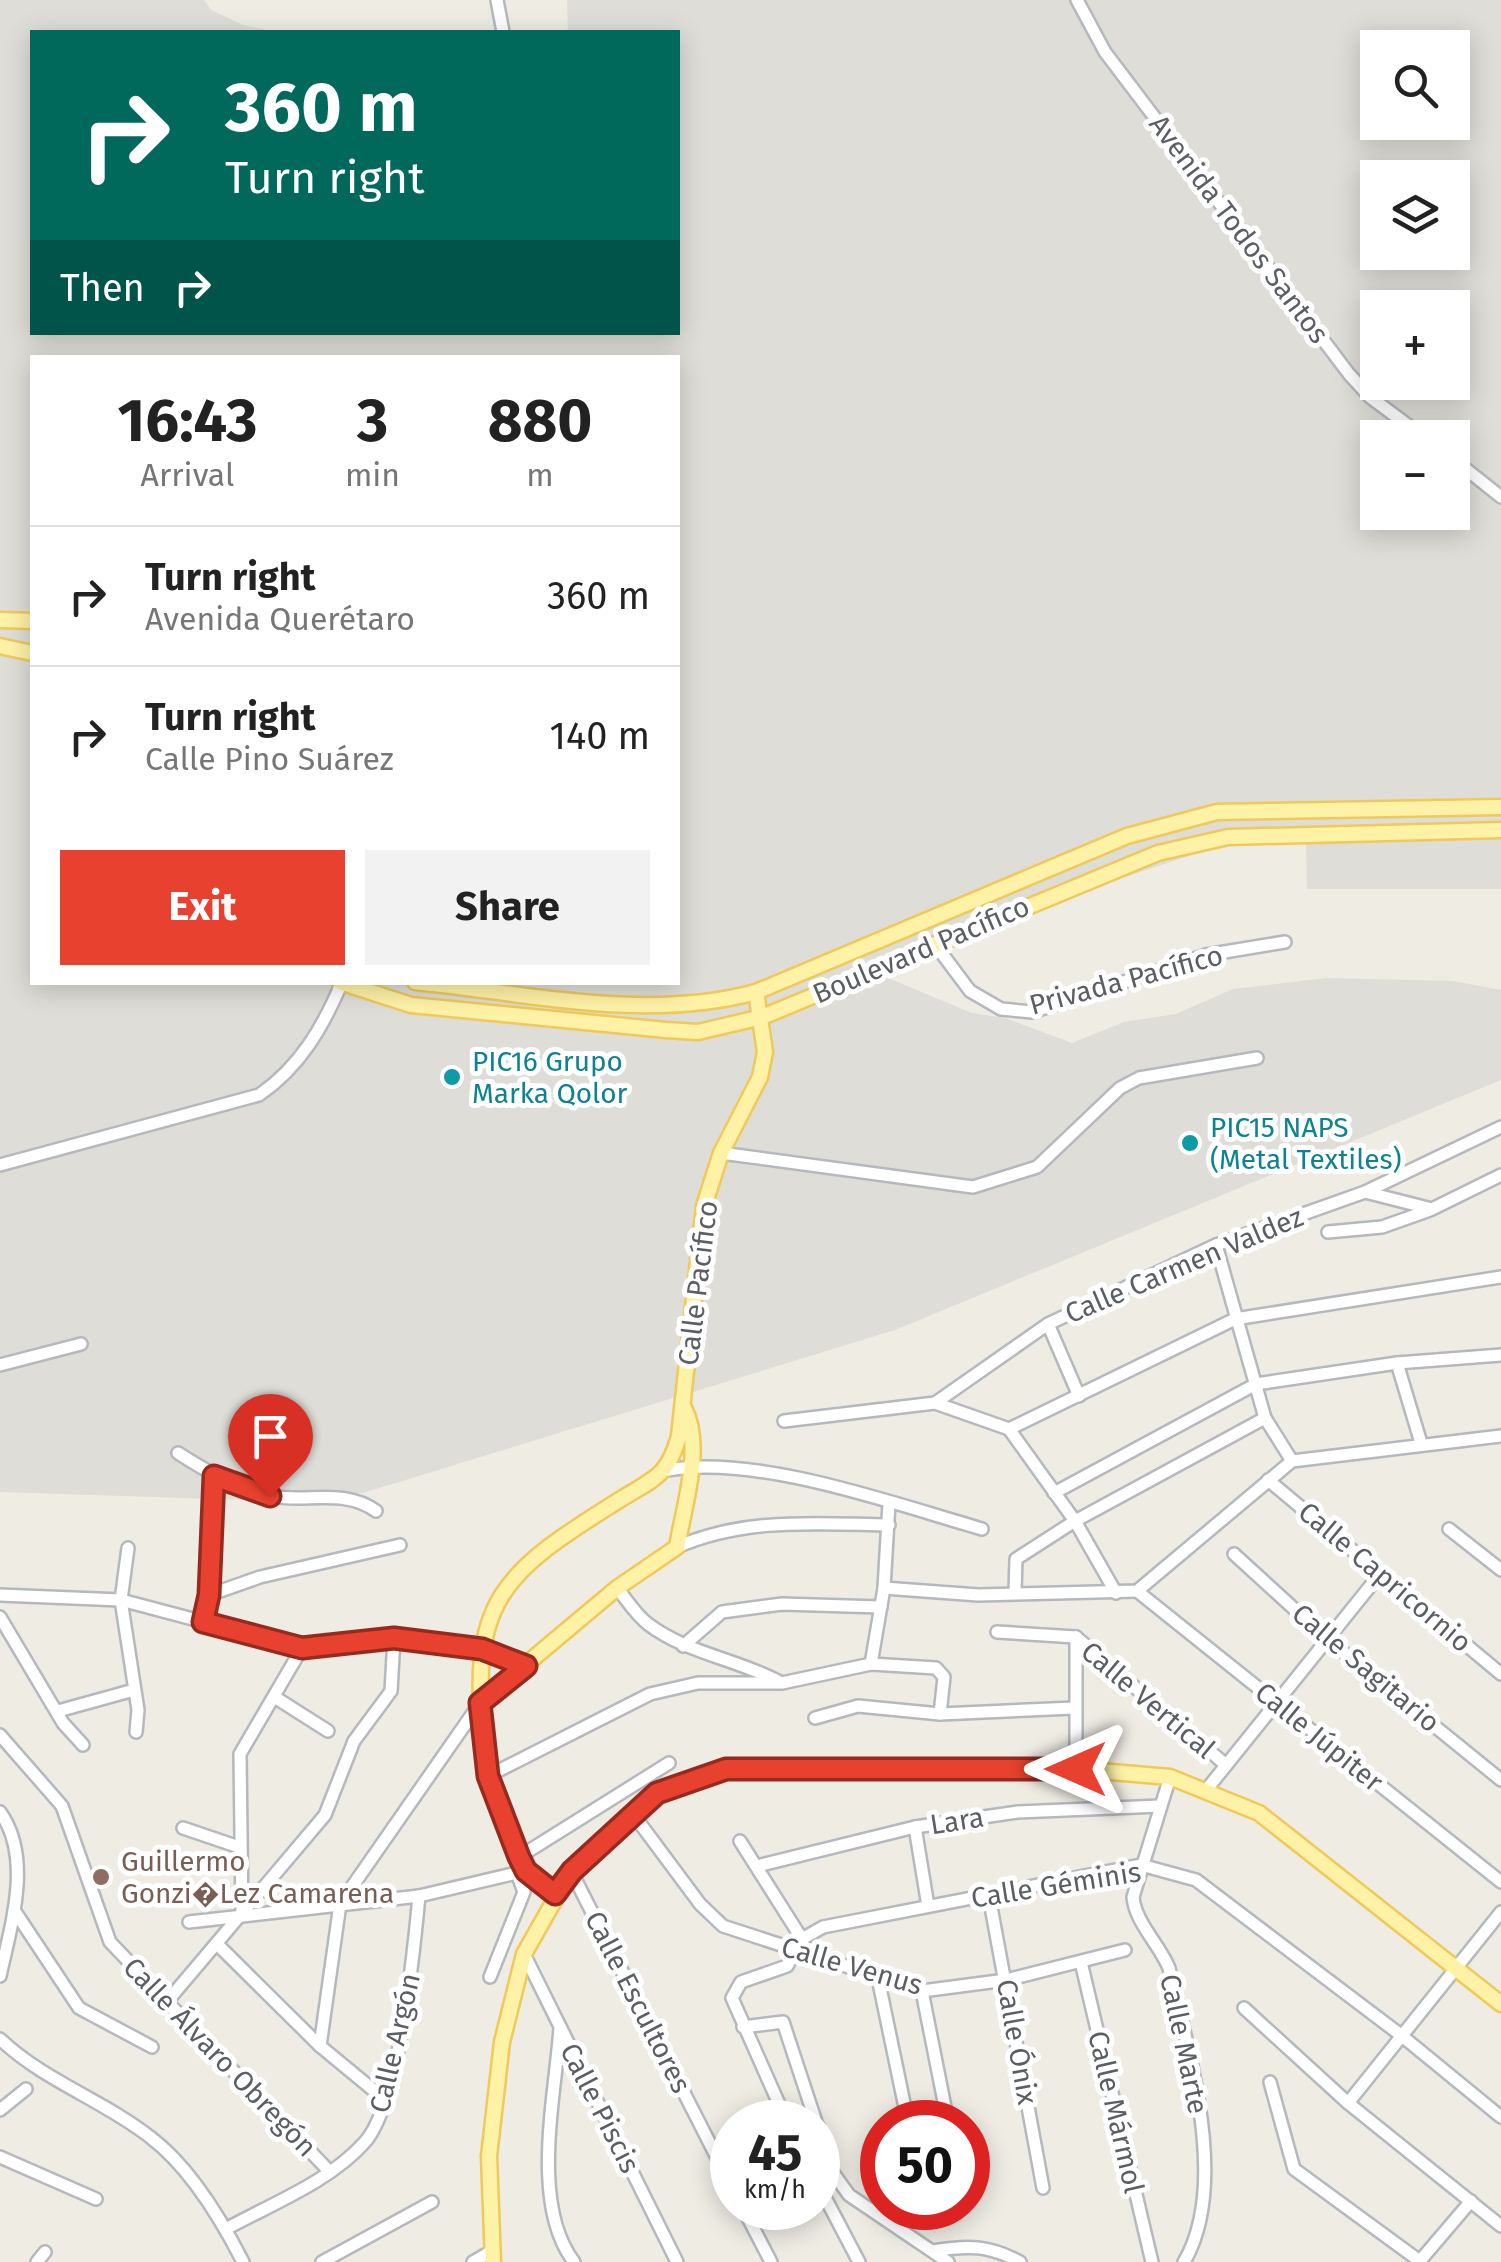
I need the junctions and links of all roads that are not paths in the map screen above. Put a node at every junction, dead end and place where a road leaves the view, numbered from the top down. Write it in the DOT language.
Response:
graph roads {
  1 [pos="497,0"];
  2 [pos="1077,0"];
  3 [pos="504,30"];
  4 [pos="1401,420"];
  5 [pos="1470,472"];
  6 [pos="1501,497"];
  7 [pos="0,620"];
  8 [pos="30,621"];
  9 [pos="0,646"];
  10 [pos="30,653"];
  11 [pos="1501,807"];
  12 [pos="1501,830"];
  13 [pos="1285,942"];
  14 [pos="934,943"];
  15 [pos="340,985"];
  16 [pos="347,985"];
  17 [pos="447,985"];
  18 [pos="756,992"];
  19 [pos="762,1017"];
  20 [pos="1258,1058"];
  21 [pos="1501,1128"];
  22 [pos="721,1152"];
  23 [pos="0,1165"];
  24 [pos="1501,1176"];
  25 [pos="1365,1192"];
  26 [pos="1432,1209"];
  27 [pos="1328,1232"];
  28 [pos="1216,1245"];
  29 [pos="1501,1277"];
  30 [pos="1235,1319"];
  31 [pos="1048,1324"];
  32 [pos="80,1344"];
  33 [pos="1501,1354"];
  34 [pos="1397,1363"];
  35 [pos="0,1365"];
  36 [pos="1256,1384"];
  37 [pos="1079,1396"];
  38 [pos="935,1403"];
  39 [pos="683,1405"];
  40 [pos="1265,1418"];
  41 [pos="784,1420"];
  42 [pos="1009,1430"];
  43 [pos="1501,1436"];
  44 [pos="1421,1442"];
  45 [pos="178,1453"];
  46 [pos="1292,1461"];
  47 [pos="690,1466"];
  48 [pos="668,1470"];
  49 [pos="214,1476"];
  50 [pos="1268,1480"];
  51 [pos="1054,1493"];
  52 [pos="889,1503"];
  53 [pos="376,1511"];
  54 [pos="1075,1522"];
  55 [pos="889,1526"];
  56 [pos="982,1528"];
  57 [pos="1449,1529"];
  58 [pos="400,1546"];
  59 [pos="678,1547"];
  60 [pos="128,1548"];
  61 [pos="1234,1554"];
  62 [pos="1501,1570"];
  63 [pos="1380,1574"];
  64 [pos="617,1588"];
  65 [pos="884,1588"];
  66 [pos="1138,1591"];
  67 [pos="1016,1592"];
  68 [pos="1116,1593"];
  69 [pos="0,1594"];
  70 [pos="209,1595"];
  71 [pos="121,1600"];
  72 [pos="881,1607"];
  73 [pos="0,1617"];
  74 [pos="203,1622"];
  75 [pos="996,1632"];
  76 [pos="1076,1637"];
  77 [pos="394,1638"];
  78 [pos="1326,1638"];
  79 [pos="683,1646"];
  80 [pos="302,1648"];
  81 [pos="482,1649"];
  82 [pos="871,1664"];
  83 [pos="526,1666"];
  84 [pos="1501,1674"];
  85 [pos="782,1683"];
  86 [pos="134,1690"];
  87 [pos="276,1698"];
  88 [pos="480,1703"];
  89 [pos="1276,1703"];
  90 [pos="1074,1708"];
  91 [pos="58,1711"];
  92 [pos="940,1714"];
  93 [pos="815,1718"];
  94 [pos="328,1731"];
  95 [pos="136,1732"];
  96 [pos="0,1735"];
  97 [pos="83,1745"];
  98 [pos="669,1764"];
  99 [pos="1226,1765"];
  100 [pos="1076,1769"];
  101 [pos="488,1776"];
  102 [pos="1170,1778"];
  103 [pos="1501,1780"];
  104 [pos="1207,1789"];
  105 [pos="1160,1806"];
  106 [pos="0,1812"];
  107 [pos="633,1814"];
  108 [pos="183,1828"];
  109 [pos="915,1828"];
  110 [pos="740,1841"];
  111 [pos="239,1846"];
  112 [pos="1141,1865"];
  113 [pos="758,1866"];
  114 [pos="520,1867"];
  115 [pos="572,1871"];
  116 [pos="1501,1882"];
  117 [pos="555,1894"];
  118 [pos="419,1896"];
  119 [pos="989,1896"];
  120 [pos="340,1904"];
  121 [pos="928,1906"];
  122 [pos="14,1910"];
  123 [pos="1501,1912"];
  124 [pos="242,1915"];
  125 [pos="189,1922"];
  126 [pos="802,1939"];
  127 [pos="218,1945"];
  128 [pos="1124,1950"];
  129 [pos="794,1953"];
  130 [pos="524,1954"];
  131 [pos="1081,1962"];
  132 [pos="1456,1968"];
  133 [pos="0,1976"];
  134 [pos="490,1978"];
  135 [pos="878,1978"];
  136 [pos="1006,1980"];
  137 [pos="922,1991"];
  138 [pos="166,2004"];
  139 [pos="1501,2004"];
  140 [pos="1244,2008"];
  141 [pos="744,2027"];
  142 [pos="560,2028"];
  143 [pos="1402,2036"];
  144 [pos="0,2039"];
  145 [pos="320,2046"];
  146 [pos="152,2047"];
  147 [pos="1270,2082"];
  148 [pos="26,2089"];
  149 [pos="383,2098"];
  150 [pos="777,2100"];
  151 [pos="809,2100"];
  152 [pos="903,2100"];
  153 [pos="944,2100"];
  154 [pos="1348,2103"];
  155 [pos="0,2110"];
  156 [pos="1501,2118"];
  157 [pos="710,2144"];
  158 [pos="0,2157"];
  159 [pos="329,2171"];
  160 [pos="840,2182"];
  161 [pos="1043,2188"];
  162 [pos="96,2199"];
  163 [pos="432,2202"];
  164 [pos="1471,2202"];
  165 [pos="840,2226"];
  166 [pos="1501,2226"];
  167 [pos="226,2229"];
  168 [pos="754,2230"];
  169 [pos="933,2251"];
  170 [pos="492,2257"];
  171 [pos="243,2262"];
  172 [pos="322,2262"];
  173 [pos="473,2262"];
  174 [pos="574,2262"];
  175 [pos="678,2262"];
  176 [pos="771,2262"];
  177 [pos="859,2262"];
  178 [pos="948,2262"];
  179 [pos="1020,2262"];
  180 [pos="1152,2262"];
  181 [pos="1184,2262"];
  182 [pos="1420,2262"];
  1 -- 3 [label="street"];
  2 -- 4 [label="street, Avenida Todos Santos"];
  5 -- 6 [label="street"];
  7 -- 8 [label="main road"];
  9 -- 10 [label="main road"];
  11 -- 18 [label="main road, Boulevard Pacífico"];
  12 -- 14 [label="main road, Boulevard Pacífico"];
  13 -- 14 [label="street, Privada Pacífico"];
  14 -- 19 [label="main road, Boulevard Pacífico"];
  15 -- 23 [label="street"];
  16 -- 19 [label="main road, Boulevard Pacífico"];
  17 -- 18 [label="main road, Boulevard Pacífico"];
  18 -- 19 [label="main road, Calle Pacífico"];
  19 -- 22 [label="main road, Calle Pacífico"];
  20 -- 22 [label="street"];
  21 -- 25 [label="street, Calle Carmen Valdez"];
  22 -- 39 [label="main road, Calle Pacífico"];
  24 -- 26 [label="street"];
  25 -- 26 [label="street"];
  25 -- 28 [label="street, Calle Carmen Valdez"];
  26 -- 27 [label="street"];
  28 -- 30 [label="street"];
  28 -- 31 [label="street, Calle Carmen Valdez"];
  29 -- 30 [label="street"];
  30 -- 36 [label="street"];
  30 -- 37 [label="street"];
  31 -- 37 [label="street"];
  31 -- 38 [label="street, Calle Carmen Valdez"];
  32 -- 35 [label="street"];
  33 -- 34 [label="street"];
  34 -- 36 [label="street"];
  34 -- 44 [label="street"];
  36 -- 40 [label="street"];
  36 -- 51 [label="street"];
  37 -- 42 [label="street"];
  38 -- 41 [label="street"];
  38 -- 42 [label="street"];
  39 -- 47 [label="main road, Calle Pacífico"];
  39 -- 48 [label="main road, Calle Pacífico"];
  40 -- 46 [label="street"];
  40 -- 54 [label="street"];
  42 -- 51 [label="street"];
  43 -- 44 [label="street"];
  44 -- 46 [label="street"];
  45 -- 49 [label="street"];
  46 -- 50 [label="street"];
  47 -- 48 [label="street"];
  47 -- 52 [label="street"];
  47 -- 59 [label="main road, Calle Pacífico"];
  48 -- 81 [label="main road"];
  49 -- 53 [label="street"];
  49 -- 70 [label="street"];
  50 -- 63 [label="street, Calle Capricornio"];
  50 -- 66 [label="street"];
  51 -- 54 [label="street"];
  52 -- 55 [label="street"];
  52 -- 56 [label="street"];
  54 -- 67 [label="street"];
  54 -- 68 [label="street"];
  55 -- 59 [label="street"];
  55 -- 65 [label="street"];
  57 -- 62 [label="street"];
  58 -- 70 [label="street"];
  59 -- 64 [label="main road"];
  60 -- 71 [label="street"];
  61 -- 78 [label="street, Calle Sagitario"];
  63 -- 78 [label="street"];
  63 -- 84 [label="street, Calle Capricornio"];
  64 -- 79 [label="street"];
  64 -- 83 [label="main road"];
  65 -- 67 [label="street"];
  65 -- 72 [label="street"];
  66 -- 68 [label="street"];
  66 -- 89 [label="street, Calle Júpiter"];
  67 -- 68 [label="street"];
  69 -- 71 [label="street"];
  70 -- 74 [label="street"];
  71 -- 74 [label="street"];
  71 -- 86 [label="street"];
  72 -- 79 [label="street"];
  72 -- 82 [label="street"];
  73 -- 91 [label="street"];
  74 -- 80 [label="street"];
  75 -- 76 [label="street"];
  76 -- 90 [label="street, Calle Vertical"];
  76 -- 99 [label="street, Calle Vertical"];
  77 -- 80 [label="street"];
  77 -- 81 [label="street"];
  77 -- 124 [label="street"];
  78 -- 89 [label="street"];
  78 -- 103 [label="street, Calle Sagitario"];
  79 -- 85 [label="street"];
  80 -- 87 [label="street"];
  81 -- 83 [label="street"];
  81 -- 88 [label="main road"];
  82 -- 85 [label="street"];
  82 -- 92 [label="street"];
  83 -- 88 [label="main road"];
  85 -- 101 [label="street"];
  86 -- 91 [label="street"];
  86 -- 95 [label="street"];
  87 -- 94 [label="street"];
  87 -- 111 [label="street"];
  88 -- 101 [label="main road"];
  88 -- 120 [label="street"];
  89 -- 99 [label="street"];
  89 -- 116 [label="street, Calle Júpiter"];
  90 -- 92 [label="street"];
  90 -- 100 [label="street, Calle Vertical"];
  91 -- 97 [label="street"];
  92 -- 93 [label="street"];
  96 -- 138 [label="street, Calle Álvaro Obregón"];
  98 -- 114 [label="street"];
  99 -- 104 [label="street"];
  100 -- 102 [label="main road"];
  100 -- 107 [label="main road"];
  101 -- 114 [label="main road"];
  102 -- 104 [label="main road"];
  102 -- 105 [label="street, Calle Marte"];
  104 -- 132 [label="main road"];
  105 -- 109 [label="street, Lara"];
  105 -- 112 [label="street, Calle Marte"];
  106 -- 122 [label="street"];
  107 -- 115 [label="main road"];
  107 -- 129 [label="street, Calle Venus"];
  108 -- 111 [label="street"];
  109 -- 113 [label="street, Lara"];
  109 -- 121 [label="street"];
  110 -- 113 [label="street"];
  111 -- 124 [label="street"];
  112 -- 119 [label="street, Calle Géminis"];
  112 -- 143 [label="street, Calle Géminis"];
  112 -- 181 [label="street, Calle Marte"];
  113 -- 126 [label="street"];
  114 -- 117 [label="main road"];
  114 -- 118 [label="street"];
  114 -- 134 [label="street"];
  115 -- 117 [label="main road"];
  115 -- 157 [label="street, Calle Escultores"];
  117 -- 130 [label="main road"];
  118 -- 120 [label="street"];
  118 -- 149 [label="street, Calle Argón"];
  119 -- 121 [label="street, Calle Géminis"];
  119 -- 136 [label="street, Calle Ónix"];
  120 -- 124 [label="street"];
  120 -- 145 [label="street"];
  121 -- 126 [label="street, Calle Géminis"];
  122 -- 133 [label="street"];
  122 -- 146 [label="street"];
  123 -- 132 [label="street"];
  124 -- 125 [label="street"];
  124 -- 127 [label="street"];
  126 -- 129 [label="street"];
  127 -- 138 [label="street"];
  127 -- 145 [label="street"];
  128 -- 131 [label="street, Calle Venus"];
  129 -- 135 [label="street, Calle Venus"];
  129 -- 141 [label="street"];
  130 -- 142 [label="street, Calle Piscis"];
  130 -- 170 [label="main road"];
  131 -- 136 [label="street, Calle Venus"];
  131 -- 180 [label="street, Calle Mármol"];
  132 -- 139 [label="main road"];
  132 -- 143 [label="street"];
  135 -- 137 [label="street, Calle Venus"];
  135 -- 152 [label="street"];
  136 -- 137 [label="street, Calle Venus"];
  136 -- 161 [label="street, Calle Ónix"];
  137 -- 153 [label="street"];
  138 -- 159 [label="street, Calle Álvaro Obregón"];
  140 -- 154 [label="street"];
  141 -- 150 [label="street"];
  141 -- 151 [label="street"];
  142 -- 174 [label="street"];
  142 -- 175 [label="street, Calle Piscis"];
  143 -- 154 [label="street"];
  143 -- 156 [label="street, Calle Géminis"];
  144 -- 167 [label="street"];
  145 -- 149 [label="street"];
  147 -- 182 [label="street"];
  148 -- 155 [label="street"];
  149 -- 159 [label="street, Calle Argón"];
  154 -- 164 [label="street"];
  158 -- 162 [label="street"];
  159 -- 167 [label="street, Calle Argón"];
  160 -- 169 [label="street"];
  163 -- 172 [label="street"];
  164 -- 166 [label="street"];
  164 -- 182 [label="street"];
  165 -- 177 [label="street"];
  167 -- 171 [label="street"];
  168 -- 176 [label="street"];
  169 -- 178 [label="street"];
  169 -- 179 [label="street"];
  170 -- 173 [label="street"];
}
